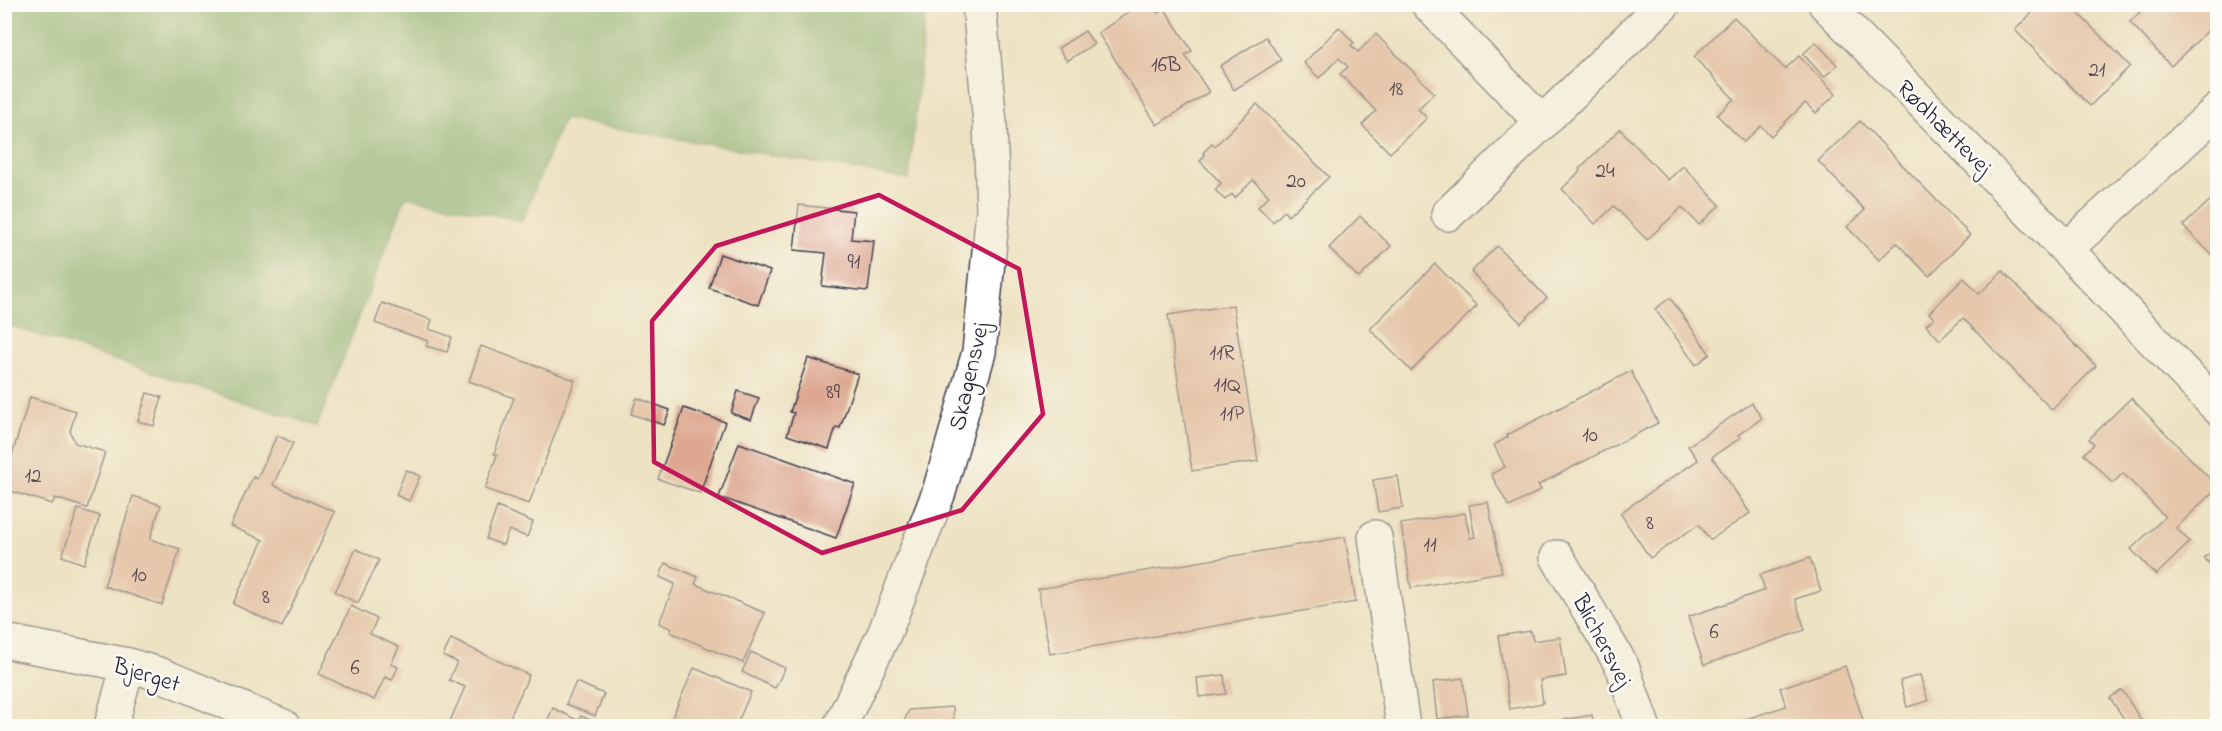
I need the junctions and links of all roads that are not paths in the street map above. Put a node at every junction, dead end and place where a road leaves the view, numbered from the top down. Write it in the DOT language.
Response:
graph roads {
  1 [pos="979,4"];
  2 [pos="1428,4"];
  3 [pos="1664,4"];
  4 [pos="1825,4"];
  5 [pos="2217,110"];
  6 [pos="1542,123"];
  7 [pos="1448,214"];
  8 [pos="2066,249"];
  9 [pos="2217,408"];
  10 [pos="1375,537"];
  11 [pos="1557,557"];
  12 [pos="4,641"];
  13 [pos="128,665"];
  14 [pos="111,726"];
  15 [pos="283,726"];
  16 [pos="840,726"];
  17 [pos="1403,726"];
  18 [pos="1642,726"];
  1 -- 16 [label="street, Skagensvej"];
  2 -- 6 [label="street"];
  3 -- 6 [label="street"];
  4 -- 8 [label="street, Rødhættevej"];
  5 -- 8 [label="street"];
  6 -- 7 [label="street"];
  8 -- 9 [label="street, Rødhættevej"];
  10 -- 17 [label="street"];
  11 -- 18 [label="street, Blichersvej"];
  12 -- 13 [label="street, Bjerget"];
  13 -- 14 [label="street"];
  13 -- 15 [label="street, Bjerget"];
}
